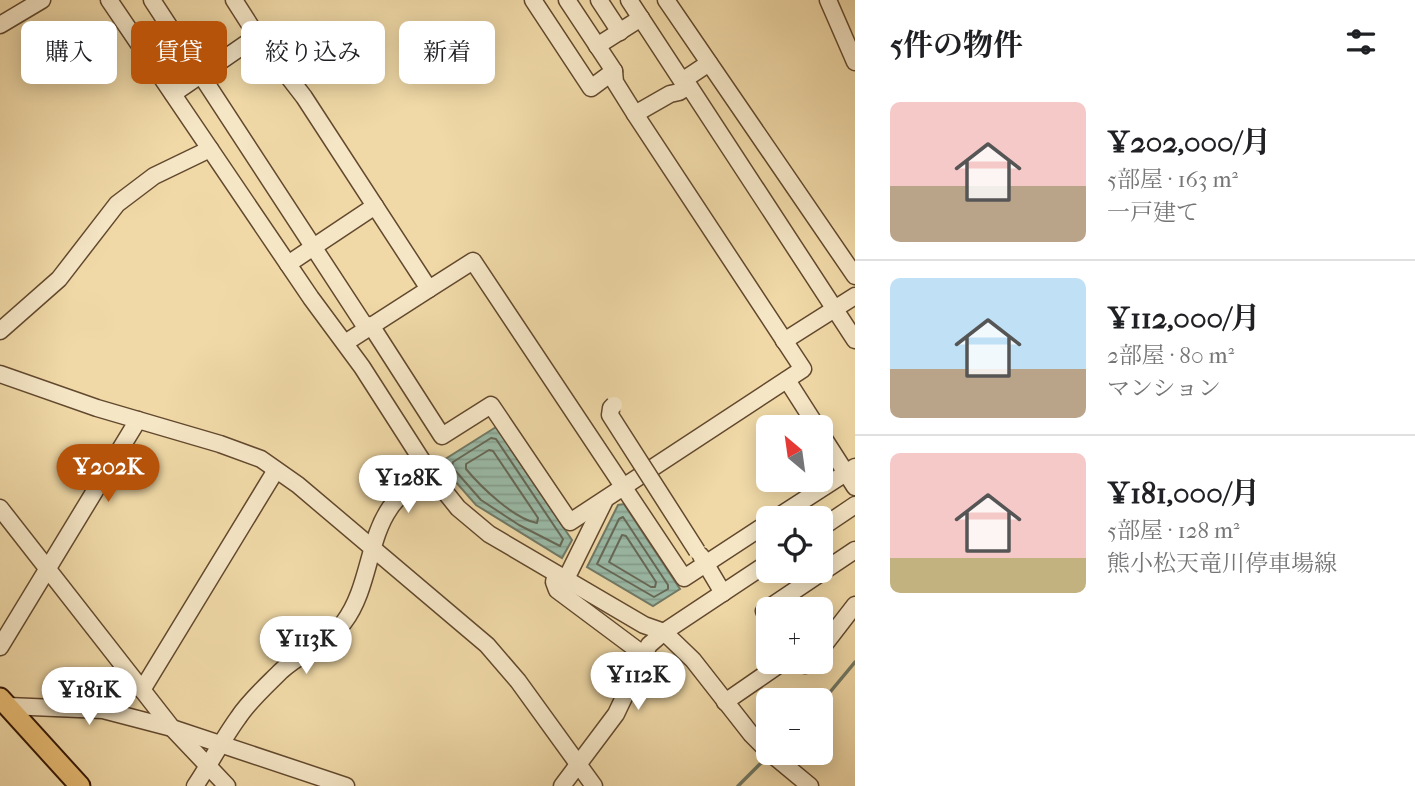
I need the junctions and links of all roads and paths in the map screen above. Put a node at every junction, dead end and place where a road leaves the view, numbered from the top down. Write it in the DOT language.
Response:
graph roads {
  1 [pos="42,0"];
  2 [pos="109,0"];
  3 [pos="152,0"];
  4 [pos="234,0"];
  5 [pos="533,0"];
  6 [pos="567,0"];
  7 [pos="599,0"];
  8 [pos="629,0"];
  9 [pos="666,0"];
  10 [pos="828,0"];
  11 [pos="641,18"];
  12 [pos="166,21"];
  13 [pos="247,21"];
  14 [pos="0,24"];
  15 [pos="620,32"];
  16 [pos="851,44"];
  17 [pos="597,46"];
  18 [pos="855,62"];
  19 [pos="709,63"];
  20 [pos="614,71"];
  21 [pos="188,84"];
  22 [pos="207,84"];
  23 [pos="293,84"];
  24 [pos="689,86"];
  25 [pos="173,94"];
  26 [pos="635,114"];
  27 [pos="210,149"];
  28 [pos="375,205"];
  29 [pos="313,247"];
  30 [pos="288,264"];
  31 [pos="855,276"];
  32 [pos="429,289"];
  33 [pos="855,296"];
  34 [pos="835,309"];
  35 [pos="372,327"];
  36 [pos="0,331"];
  37 [pos="855,340"];
  38 [pos="784,341"];
  39 [pos="345,343"];
  40 [pos="0,374"];
  41 [pos="787,380"];
  42 [pos="614,405"];
  43 [pos="809,415"];
  44 [pos="138,420"];
  45 [pos="833,448"];
  46 [pos="276,470"];
  47 [pos="850,470"];
  48 [pos="430,473"];
  49 [pos="855,487"];
  50 [pos="624,488"];
  51 [pos="605,500"];
  52 [pos="855,505"];
  53 [pos="794,506"];
  54 [pos="0,508"];
  55 [pos="833,520"];
  56 [pos="756,529"];
  57 [pos="374,549"];
  58 [pos="855,550"];
  59 [pos="701,557"];
  60 [pos="46,568"];
  61 [pos="756,571"];
  62 [pos="561,576"];
  63 [pos="723,593"];
  64 [pos="785,597"];
  65 [pos="855,605"];
  66 [pos="664,632"];
  67 [pos="833,633"];
  68 [pos="0,647"];
  69 [pos="644,655"];
  70 [pos="766,674"];
  71 [pos="142,690"];
  72 [pos="4,702"];
  73 [pos="725,702"];
  74 [pos="172,728"];
  75 [pos="756,737"];
  76 [pos="222,745"];
  77 [pos="579,764"];
  78 [pos="209,765"];
  79 [pos="785,765"];
  80 [pos="80,786"];
  81 [pos="195,786"];
  82 [pos="227,786"];
  83 [pos="345,786"];
  84 [pos="562,786"];
  85 [pos="594,786"];
  86 [pos="810,786"];
  1 -- 14 [label="street"];
  2 -- 25 [label="street"];
  3 -- 12 [label="street"];
  4 -- 13 [label="street"];
  5 -- 20 [label="street"];
  6 -- 17 [label="street"];
  7 -- 15 [label="street"];
  8 -- 11 [label="street"];
  9 -- 19 [label="street"];
  10 -- 16 [label="street"];
  11 -- 15 [label="street"];
  11 -- 19 [label="street"];
  15 -- 17 [label="street"];
  16 -- 18 [label="street"];
  17 -- 20 [label="street"];
  19 -- 24 [label="street"];
  19 -- 31 [label="street"];
  20 -- 26 [label="street"];
  21 -- 25 [label="street"];
  22 -- 29 [label="street"];
  23 -- 28 [label="street"];
  24 -- 26 [label="street"];
  24 -- 34 [label="street"];
  25 -- 27 [label="street"];
  26 -- 38 [label="street"];
  27 -- 30 [label="street"];
  27 -- 36 [label="street"];
  28 -- 29 [label="street"];
  28 -- 32 [label="street"];
  29 -- 30 [label="street"];
  29 -- 35 [label="street"];
  30 -- 39 [label="street"];
  32 -- 35 [label="street"];
  32 -- 50 [label="street"];
  33 -- 34 [label="street"];
  34 -- 37 [label="street"];
  34 -- 38 [label="street"];
  35 -- 39 [label="street"];
  35 -- 51 [label="street"];
  38 -- 41 [label="street"];
  39 -- 48 [label="street"];
  40 -- 44 [label="street"];
  41 -- 43 [label="street"];
  41 -- 50 [label="street"];
  42 -- 59 [label="street, bridge"];
  44 -- 46 [label="street"];
  44 -- 60 [label="street"];
  45 -- 47 [label="street"];
  46 -- 57 [label="street"];
  46 -- 71 [label="street"];
  47 -- 49 [label="street"];
  47 -- 53 [label="street"];
  48 -- 57 [label="street"];
  48 -- 62 [label="street"];
  50 -- 51 [label="street"];
  50 -- 59 [label="street"];
  51 -- 62 [label="street"];
  52 -- 55 [label="street"];
  54 -- 60 [label="street"];
  56 -- 59 [label="street"];
  57 -- 76 [label="street"];
  57 -- 77 [label="street"];
  58 -- 64 [label="street"];
  59 -- 63 [label="street"];
  60 -- 68 [label="street"];
  60 -- 71 [label="street"];
  61 -- 63 [label="street"];
  62 -- 66 [label="street"];
  62 -- 69 [label="street"];
  63 -- 66 [label="street"];
  65 -- 67 [label="street"];
  66 -- 69 [label="street"];
  66 -- 73 [label="street"];
  69 -- 77 [label="street"];
  70 -- 73 [label="street"];
  71 -- 74 [label="street"];
  72 -- 74 [label="street"];
  72 -- 80 [label="main road"];
  73 -- 75 [label="street"];
  74 -- 76 [label="street"];
  74 -- 78 [label="street"];
  76 -- 78 [label="street"];
  76 -- 83 [label="street"];
  77 -- 84 [label="street"];
  77 -- 85 [label="street"];
  78 -- 81 [label="street"];
  78 -- 82 [label="street"];
  79 -- 86 [label="street"];
}
